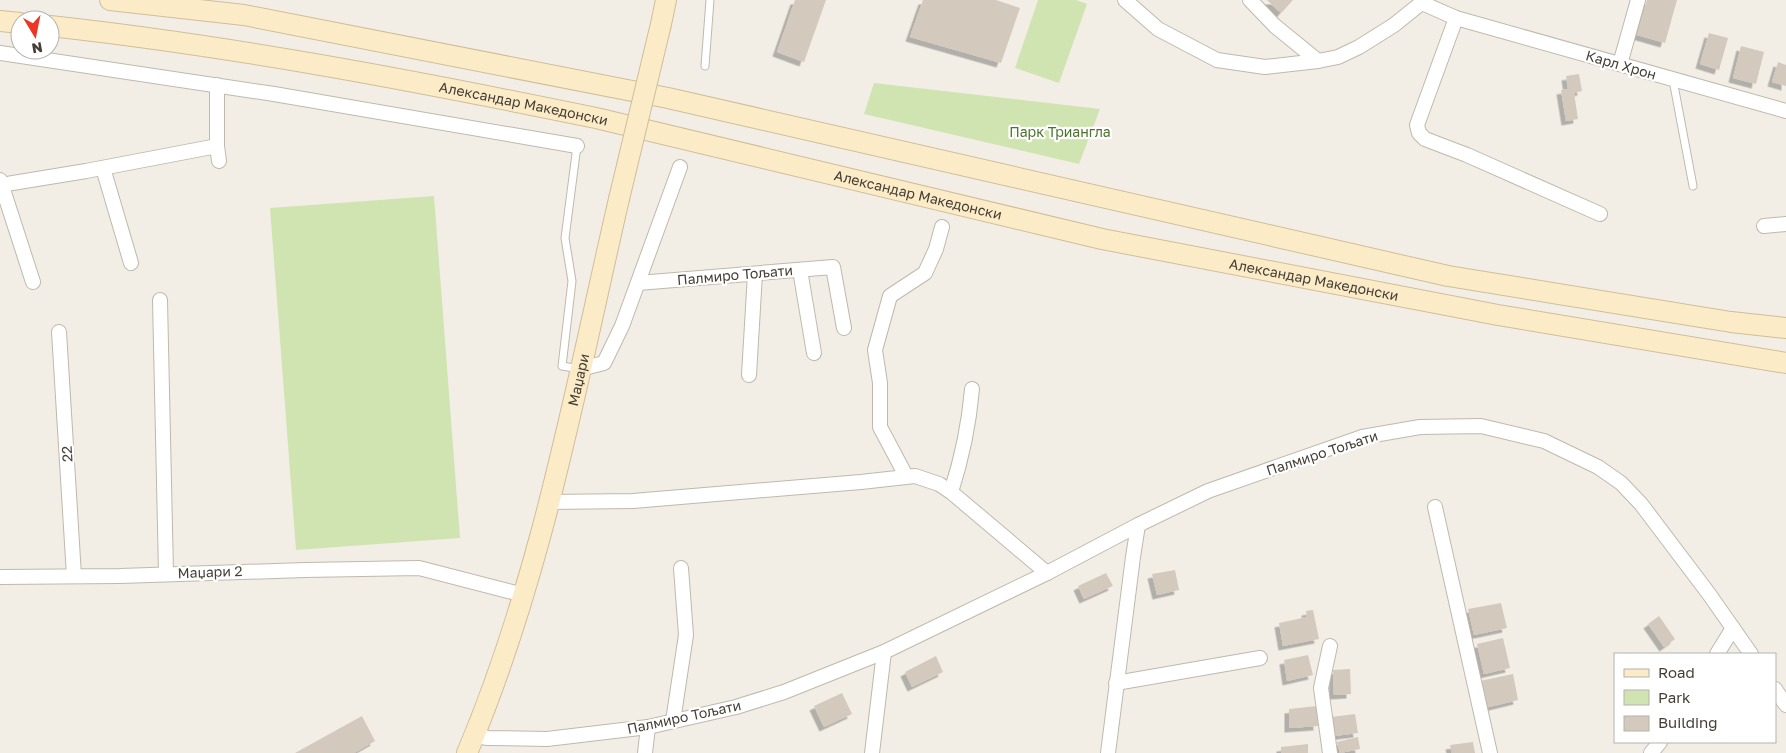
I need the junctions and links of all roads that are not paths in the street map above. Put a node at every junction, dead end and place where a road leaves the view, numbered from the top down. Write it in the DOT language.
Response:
graph roads {
  1 [pos="110,0"];
  2 [pos="666,0"];
  3 [pos="710,0"];
  4 [pos="1125,0"];
  5 [pos="1250,0"];
  6 [pos="1638,0"];
  7 [pos="1423,2"];
  8 [pos="1456,18"];
  9 [pos="60,27"];
  10 [pos="0,53"];
  11 [pos="1318,61"];
  12 [pos="1620,64"];
  13 [pos="705,66"];
  14 [pos="1674,80"];
  15 [pos="217,85"];
  16 [pos="1786,111"];
  17 [pos="217,146"];
  18 [pos="578,146"];
  19 [pos="219,161"];
  20 [pos="103,168"];
  21 [pos="680,168"];
  22 [pos="0,183"];
  23 [pos="1693,186"];
  24 [pos="1600,214"];
  25 [pos="1786,224"];
  26 [pos="1764,226"];
  27 [pos="942,227"];
  28 [pos="131,263"];
  29 [pos="800,270"];
  30 [pos="755,274"];
  31 [pos="33,282"];
  32 [pos="638,283"];
  33 [pos="160,300"];
  34 [pos="844,328"];
  35 [pos="1786,328"];
  36 [pos="60,332"];
  37 [pos="814,353"];
  38 [pos="1786,362"];
  39 [pos="580,370"];
  40 [pos="749,375"];
  41 [pos="972,389"];
  42 [pos="906,476"];
  43 [pos="951,492"];
  44 [pos="548,502"];
  45 [pos="1436,508"];
  46 [pos="1138,525"];
  47 [pos="681,568"];
  48 [pos="1047,573"];
  49 [pos="166,574"];
  50 [pos="74,576"];
  51 [pos="0,577"];
  52 [pos="524,595"];
  53 [pos="1733,628"];
  54 [pos="1330,646"];
  55 [pos="884,652"];
  56 [pos="1718,653"];
  57 [pos="1750,653"];
  58 [pos="1260,658"];
  59 [pos="1116,683"];
  60 [pos="1776,690"];
  61 [pos="1786,705"];
  62 [pos="673,721"];
  63 [pos="648,727"];
  64 [pos="1659,743"];
  65 [pos="471,745"];
  66 [pos="645,753"];
  67 [pos="872,753"];
  68 [pos="1108,753"];
  69 [pos="1330,753"];
  70 [pos="1490,753"];
  71 [pos="1651,753"];
  1 -- 35 [label="street"];
  2 -- 39 [label="street, Маџари, bridge"];
  3 -- 13 [label="lane"];
  4 -- 11 [label="street"];
  5 -- 11 [label="street"];
  6 -- 12 [label="street"];
  7 -- 8 [label="street, Карл Хрон"];
  7 -- 11 [label="street"];
  8 -- 12 [label="street, Карл Хрон"];
  8 -- 24 [label="street"];
  9 -- 38 [label="street, Александар Македонски"];
  10 -- 15 [label="street"];
  12 -- 14 [label="street, Карл Хрон"];
  14 -- 16 [label="street, Карл Хрон"];
  14 -- 23 [label="lane"];
  15 -- 17 [label="street"];
  15 -- 18 [label="street"];
  17 -- 19 [label="street"];
  17 -- 20 [label="street"];
  18 -- 39 [label="lane"];
  20 -- 22 [label="street"];
  20 -- 28 [label="street"];
  21 -- 32 [label="street"];
  22 -- 31 [label="street"];
  25 -- 26 [label="street"];
  27 -- 42 [label="street"];
  29 -- 30 [label="street, Палмиро Тољати"];
  29 -- 34 [label="street, Палмиро Тољати"];
  29 -- 37 [label="street"];
  30 -- 32 [label="street, Палмиро Тољати"];
  30 -- 40 [label="street"];
  32 -- 39 [label="street"];
  33 -- 49 [label="street, Маџари 2"];
  36 -- 50 [label="street, 22"];
  39 -- 44 [label="street, Маџари"];
  41 -- 43 [label="street"];
  42 -- 43 [label="street"];
  42 -- 44 [label="street"];
  43 -- 48 [label="street"];
  44 -- 52 [label="street, Маџари"];
  45 -- 70 [label="street"];
  46 -- 48 [label="street, Палмиро Тољати"];
  46 -- 53 [label="street, Палмиро Тољати"];
  46 -- 59 [label="street"];
  47 -- 62 [label="street"];
  48 -- 55 [label="street, Палмиро Тољати"];
  49 -- 50 [label="street"];
  49 -- 52 [label="street, Маџари 2"];
  50 -- 51 [label="street"];
  52 -- 65 [label="street, Маџари"];
  53 -- 56 [label="street"];
  53 -- 57 [label="street, Палмиро Тољати"];
  54 -- 69 [label="street"];
  55 -- 62 [label="street, Палмиро Тољати"];
  55 -- 67 [label="street"];
  58 -- 59 [label="street"];
  59 -- 68 [label="street"];
  60 -- 61 [label="street"];
  62 -- 63 [label="street, Палмиро Тољати"];
  63 -- 65 [label="street, Палмиро Тољати"];
  63 -- 66 [label="street"];
  64 -- 71 [label="street"];
}
